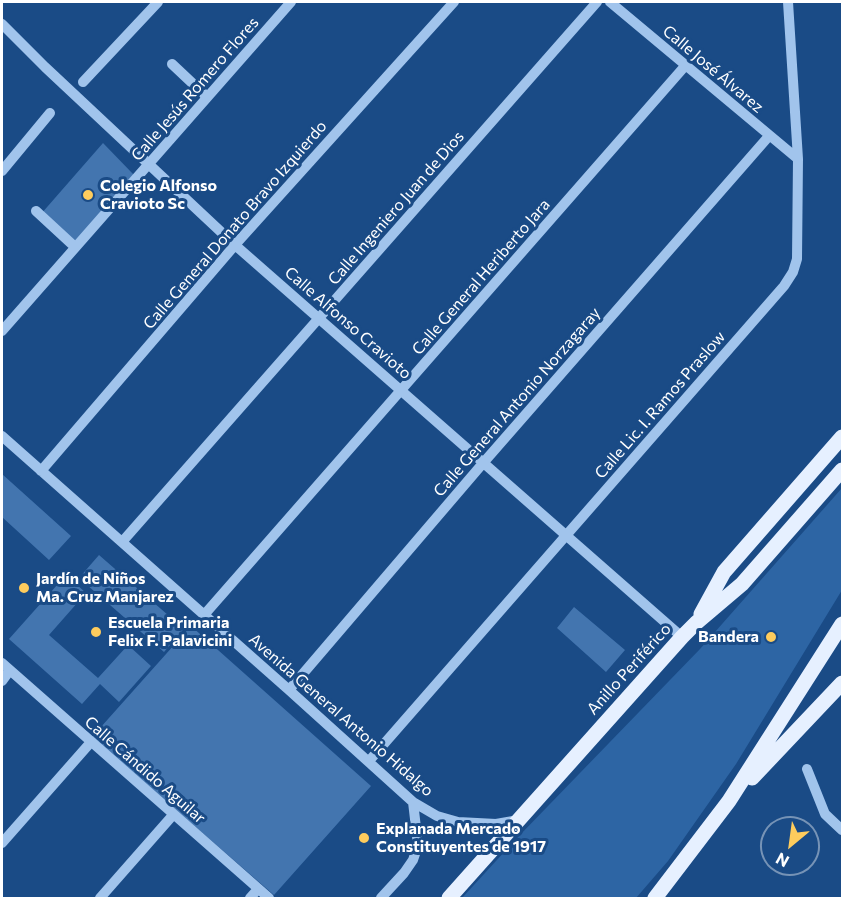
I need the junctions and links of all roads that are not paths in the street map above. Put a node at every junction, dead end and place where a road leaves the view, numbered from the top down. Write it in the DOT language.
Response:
graph roads {
  1 [pos="158,2"];
  2 [pos="454,2"];
  3 [pos="597,2"];
  4 [pos="610,2"];
  5 [pos="788,2"];
  6 [pos="285,3"];
  7 [pos="2,24"];
  8 [pos="172,64"];
  9 [pos="685,66"];
  10 [pos="83,82"];
  11 [pos="207,97"];
  12 [pos="50,113"];
  13 [pos="769,136"];
  14 [pos="798,159"];
  15 [pos="149,165"];
  16 [pos="2,171"];
  17 [pos="36,211"];
  18 [pos="236,245"];
  19 [pos="75,247"];
  20 [pos="319,318"];
  21 [pos="2,331"];
  22 [pos="402,390"];
  23 [pos="2,436"];
  24 [pos="843,437"];
  25 [pos="2,450"];
  26 [pos="18,451"];
  27 [pos="484,462"];
  28 [pos="843,470"];
  29 [pos="41,471"];
  30 [pos="567,535"];
  31 [pos="122,542"];
  32 [pos="204,615"];
  33 [pos="696,623"];
  34 [pos="843,624"];
  35 [pos="682,637"];
  36 [pos="2,663"];
  37 [pos="10,670"];
  38 [pos="2,681"];
  39 [pos="843,683"];
  40 [pos="289,690"];
  41 [pos="91,742"];
  42 [pos="369,761"];
  43 [pos="807,769"];
  44 [pos="729,801"];
  45 [pos="413,802"];
  46 [pos="173,814"];
  47 [pos="519,820"];
  48 [pos="843,830"];
  49 [pos="2,843"];
  50 [pos="258,889"];
  51 [pos="100,898"];
  52 [pos="250,898"];
  53 [pos="269,898"];
  54 [pos="381,898"];
  55 [pos="449,898"];
  56 [pos="655,898"];
  1 -- 10 [label="street"];
  2 -- 18 [label="street, Calle General Donato Bravo Izquierdo"];
  3 -- 20 [label="street, Calle Ingeniero Juan de Dios"];
  4 -- 9 [label="street, Calle José Álvarez"];
  5 -- 14 [label="street, Calle Lic. I. Ramos Praslow"];
  6 -- 11 [label="street, Calle Jesús Romero Flores"];
  7 -- 15 [label="street, Calle Alfonso Cravioto"];
  8 -- 11 [label="street"];
  9 -- 13 [label="street, Calle José Álvarez"];
  9 -- 22 [label="street, Calle General Heriberto Jara"];
  11 -- 15 [label="street, Calle Jesús Romero Flores"];
  12 -- 16 [label="street"];
  13 -- 14 [label="street, Calle José Álvarez"];
  13 -- 27 [label="street, Calle General Antonio Norzagaray"];
  14 -- 30 [label="street, Calle Lic. I. Ramos Praslow"];
  15 -- 18 [label="street, Calle Alfonso Cravioto"];
  15 -- 19 [label="street, Calle Jesús Romero Flores"];
  17 -- 19 [label="street"];
  18 -- 20 [label="street, Calle Alfonso Cravioto"];
  18 -- 29 [label="street, Calle General Donato Bravo Izquierdo"];
  19 -- 21 [label="street, Calle Jesús Romero Flores"];
  20 -- 22 [label="street, Calle Alfonso Cravioto"];
  20 -- 31 [label="street, Calle Ingeniero Juan de Dios"];
  22 -- 27 [label="street, Calle Alfonso Cravioto"];
  22 -- 32 [label="street, Calle General Heriberto Jara"];
  23 -- 26 [label="street, Avenida General Antonio Hidalgo"];
  24 -- 33 [label="main road"];
  25 -- 26 [label="street"];
  26 -- 29 [label="street, Avenida General Antonio Hidalgo"];
  27 -- 30 [label="street, Calle Alfonso Cravioto"];
  27 -- 40 [label="street, Calle General Antonio Norzagaray"];
  28 -- 33 [label="main road, Anillo Periférico"];
  29 -- 31 [label="street, Avenida General Antonio Hidalgo"];
  30 -- 35 [label="street, Calle Alfonso Cravioto"];
  30 -- 42 [label="street, Calle Lic. I. Ramos Praslow"];
  31 -- 32 [label="street, Avenida General Antonio Hidalgo"];
  32 -- 40 [label="street, Avenida General Antonio Hidalgo"];
  33 -- 35 [label="main road, Anillo Periférico"];
  34 -- 44 [label="main road"];
  35 -- 47 [label="main road, Anillo Periférico"];
  36 -- 37 [label="street, Calle Cándido Aguilar"];
  37 -- 38 [label="street"];
  37 -- 41 [label="street, Calle Cándido Aguilar"];
  39 -- 44 [label="main road"];
  40 -- 42 [label="street, Avenida General Antonio Hidalgo"];
  41 -- 46 [label="street, Calle Cándido Aguilar"];
  41 -- 49 [label="street"];
  42 -- 45 [label="street, Avenida General Antonio Hidalgo"];
  43 -- 48 [label="street"];
  44 -- 56 [label="main road"];
  45 -- 47 [label="street, Avenida General Antonio Hidalgo"];
  45 -- 54 [label="street"];
  46 -- 50 [label="street, Calle Cándido Aguilar"];
  46 -- 51 [label="street"];
  47 -- 55 [label="main road, Anillo Periférico"];
  50 -- 52 [label="street"];
  50 -- 53 [label="street, Calle Cándido Aguilar"];
}
